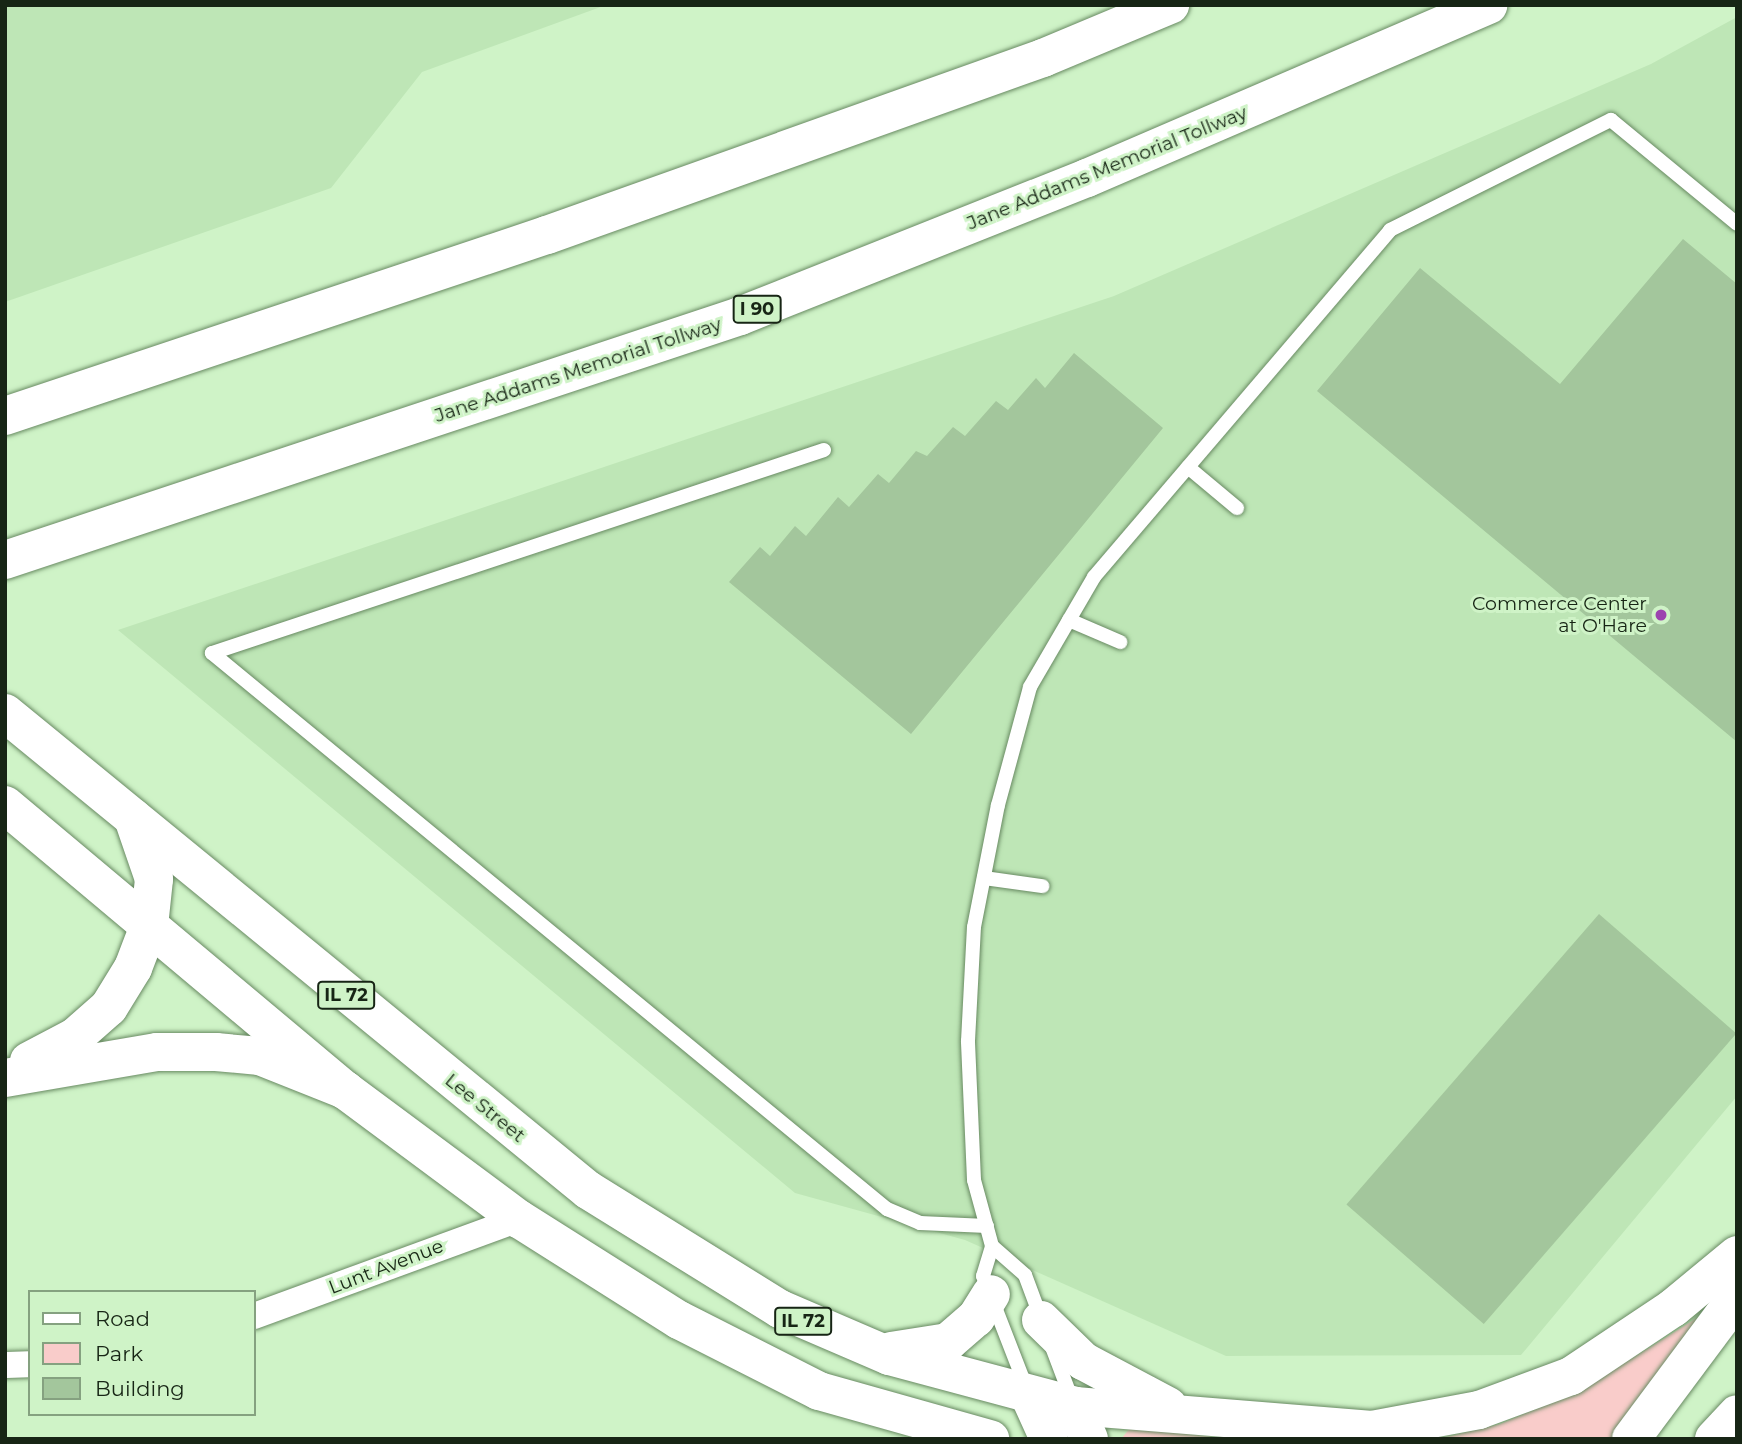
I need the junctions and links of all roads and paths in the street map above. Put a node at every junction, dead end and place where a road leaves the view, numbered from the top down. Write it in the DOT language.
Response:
graph roads {
  1 [pos="1170,5"];
  2 [pos="1488,5"];
  3 [pos="1737,224"];
  4 [pos="5,416"];
  5 [pos="824,450"];
  6 [pos="1188,467"];
  7 [pos="1237,508"];
  8 [pos="5,560"];
  9 [pos="1069,620"];
  10 [pos="1120,642"];
  11 [pos="5,713"];
  12 [pos="5,805"];
  13 [pos="133,818"];
  14 [pos="984,878"];
  15 [pos="1042,886"];
  16 [pos="149,926"];
  17 [pos="5,1075"];
  18 [pos="345,1090"];
  19 [pos="519,1219"];
  20 [pos="986,1226"];
  21 [pos="992,1247"];
  22 [pos="1737,1255"];
  23 [pos="991,1294"];
  24 [pos="1737,1297"];
  25 [pos="256,1315"];
  26 [pos="1041,1320"];
  27 [pos="878,1352"];
  28 [pos="5,1364"];
  29 [pos="28,1364"];
  30 [pos="819,1391"];
  31 [pos="1029,1395"];
  32 [pos="1196,1419"];
  33 [pos="1082,1422"];
  34 [pos="885,1439"];
  35 [pos="990,1439"];
  36 [pos="1049,1439"];
  37 [pos="1631,1439"];
  1 -- 4 [label="main road"];
  2 -- 8 [label="main road, Jane Addams Memorial Tollway / I 90"];
  3 -- 6 [label="lane"];
  5 -- 20 [label="lane"];
  6 -- 7 [label="lane"];
  6 -- 9 [label="lane"];
  9 -- 10 [label="lane"];
  9 -- 14 [label="lane"];
  11 -- 13 [label="main road, Lee Street / IL 72"];
  12 -- 16 [label="main road, IL 72"];
  13 -- 16 [label="main road"];
  13 -- 27 [label="main road, Lee Street / IL 72"];
  14 -- 15 [label="lane"];
  14 -- 20 [label="lane"];
  16 -- 17 [label="main road"];
  16 -- 18 [label="main road, IL 72"];
  17 -- 18 [label="main road"];
  18 -- 19 [label="main road, IL 72"];
  19 -- 25 [label="street, Lunt Avenue"];
  19 -- 30 [label="main road, IL 72"];
  20 -- 21 [label="lane"];
  21 -- 23 [label="lane"];
  21 -- 26 [label="lane"];
  22 -- 32 [label="main road, IL 72"];
  23 -- 27 [label="main road"];
  23 -- 31 [label="lane"];
  24 -- 37 [label="main road"];
  26 -- 32 [label="main road"];
  26 -- 33 [label="lane"];
  27 -- 31 [label="main road, Lee Street / IL 72"];
  28 -- 29 [label="street"];
  30 -- 34 [label="main road"];
  30 -- 35 [label="main road, IL 72"];
  31 -- 33 [label="main road, Lee Street / IL 72"];
  31 -- 36 [label="main road"];
  32 -- 33 [label="main road, IL 72"];
}
